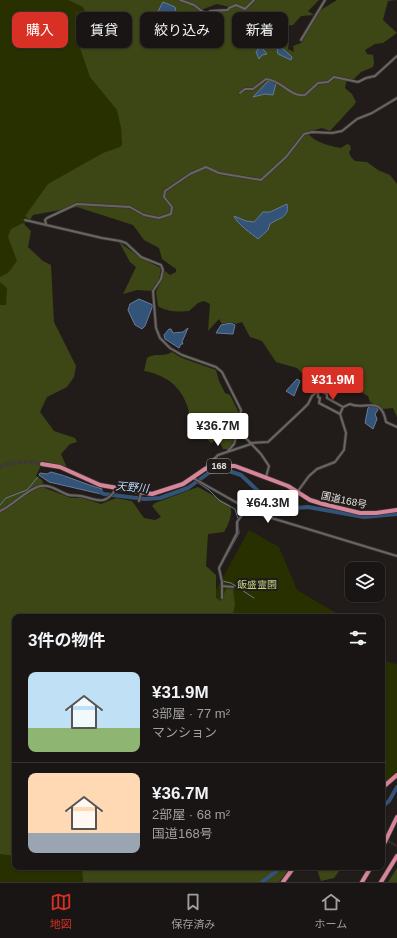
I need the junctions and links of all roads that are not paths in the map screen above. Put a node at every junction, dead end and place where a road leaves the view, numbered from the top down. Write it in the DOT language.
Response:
graph roads {
  1 [pos="180,0"];
  2 [pos="254,0"];
  3 [pos="325,0"];
  4 [pos="301,40"];
  5 [pos="397,56"];
  6 [pos="240,93"];
  7 [pos="397,98"];
  8 [pos="25,220"];
  9 [pos="46,224"];
  10 [pos="318,392"];
  11 [pos="343,407"];
  12 [pos="340,414"];
  13 [pos="397,427"];
  14 [pos="239,428"];
  15 [pos="250,443"];
  16 [pos="227,452"];
  17 [pos="42,464"];
  18 [pos="203,470"];
  19 [pos="266,477"];
  20 [pos="191,478"];
  21 [pos="115,490"];
  22 [pos="141,492"];
  23 [pos="297,492"];
  24 [pos="139,501"];
  25 [pos="248,510"];
  26 [pos="397,510"];
  27 [pos="0,511"];
  28 [pos="397,556"];
  29 [pos="222,586"];
  30 [pos="233,587"];
  31 [pos="222,598"];
  32 [pos="397,775"];
  33 [pos="385,785"];
  34 [pos="397,815"];
  35 [pos="385,839"];
  36 [pos="385,841"];
  37 [pos="397,856"];
  38 [pos="292,870"];
  39 [pos="369,870"];
  40 [pos="283,882"];
  41 [pos="362,882"];
  42 [pos="380,882"];
  1 -- 2 [label="street"];
  3 -- 4 [label="street"];
  5 -- 6 [label="street"];
  7 -- 9 [label="street"];
  8 -- 9 [label="street"];
  9 -- 14 [label="street"];
  10 -- 11 [label="street"];
  10 -- 12 [label="street"];
  10 -- 15 [label="street"];
  11 -- 12 [label="street"];
  11 -- 13 [label="street"];
  12 -- 23 [label="street"];
  14 -- 15 [label="street"];
  14 -- 16 [label="street"];
  15 -- 16 [label="street"];
  15 -- 19 [label="street"];
  16 -- 18 [label="street"];
  17 -- 21 [label="highway, 国道168号 / 168"];
  18 -- 19 [label="highway, 国道168号 / 168"];
  18 -- 20 [label="highway, 国道168号 / 168"];
  19 -- 23 [label="highway, 国道168号 / 168"];
  20 -- 22 [label="highway, 国道168号 / 168"];
  20 -- 25 [label="street"];
  21 -- 22 [label="highway, 国道168号 / 168"];
  21 -- 27 [label="street"];
  22 -- 24 [label="street"];
  23 -- 26 [label="highway, 国道168号 / 168"];
  25 -- 28 [label="street"];
  25 -- 29 [label="street"];
  29 -- 30 [label="street"];
  29 -- 31 [label="street"];
  32 -- 33 [label="highway"];
  34 -- 35 [label="street"];
  34 -- 36 [label="highway"];
  37 -- 42 [label="highway"];
  38 -- 40 [label="highway"];
  39 -- 41 [label="highway"];
}
